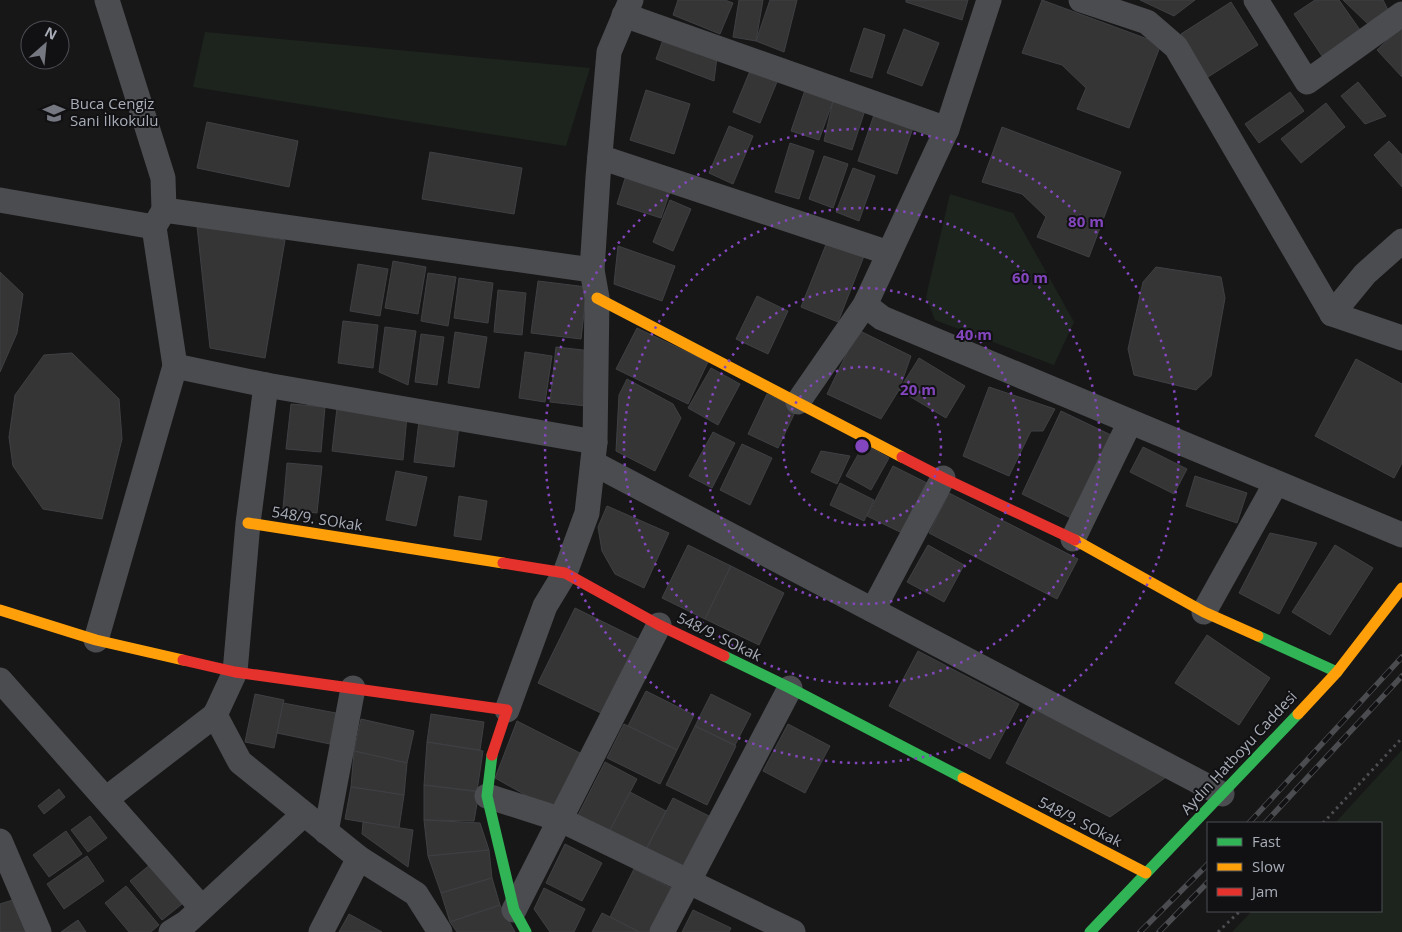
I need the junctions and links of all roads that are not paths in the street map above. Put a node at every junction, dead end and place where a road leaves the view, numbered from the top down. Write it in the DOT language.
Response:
graph roads {
  1 [pos="107,0"];
  2 [pos="989,0"];
  3 [pos="1081,0"];
  4 [pos="1256,0"];
  5 [pos="627,7"];
  6 [pos="1402,14"];
  7 [pos="947,129"];
  8 [pos="600,157"];
  9 [pos="0,200"];
  10 [pos="159,219"];
  11 [pos="1402,241"];
  12 [pos="889,253"];
  13 [pos="592,270"];
  14 [pos="597,298"];
  15 [pos="865,305"];
  16 [pos="1332,314"];
  17 [pos="1402,338"];
  18 [pos="175,366"];
  19 [pos="266,385"];
  20 [pos="798,402"];
  21 [pos="1130,422"];
  22 [pos="594,452"];
  23 [pos="942,478"];
  24 [pos="1276,483"];
  25 [pos="248,523"];
  26 [pos="1402,535"];
  27 [pos="1073,538"];
  28 [pos="566,573"];
  29 [pos="1402,588"];
  30 [pos="0,610"];
  31 [pos="873,610"];
  32 [pos="1204,612"];
  33 [pos="659,624"];
  34 [pos="96,640"];
  35 [pos="235,672"];
  36 [pos="1337,672"];
  37 [pos="0,680"];
  38 [pos="352,688"];
  39 [pos="790,688"];
  40 [pos="507,710"];
  41 [pos="215,715"];
  42 [pos="1222,794"];
  43 [pos="487,796"];
  44 [pos="106,799"];
  45 [pos="304,814"];
  46 [pos="559,819"];
  47 [pos="326,832"];
  48 [pos="0,841"];
  49 [pos="359,858"];
  50 [pos="1146,873"];
  51 [pos="689,881"];
  52 [pos="202,908"];
  53 [pos="514,910"];
  54 [pos="39,932"];
  55 [pos="171,932"];
  56 [pos="321,932"];
  57 [pos="440,932"];
  58 [pos="526,932"];
  59 [pos="662,932"];
  60 [pos="793,932"];
  61 [pos="1090,932"];
  1 -- 10 [label="street"];
  2 -- 7 [label="street"];
  3 -- 16 [label="street"];
  4 -- 6 [label="street"];
  5 -- 7 [label="street"];
  5 -- 8 [label="street"];
  7 -- 12 [label="street"];
  8 -- 12 [label="street"];
  8 -- 13 [label="street"];
  9 -- 10 [label="street"];
  10 -- 13 [label="street"];
  10 -- 18 [label="street"];
  11 -- 16 [label="street"];
  12 -- 15 [label="street"];
  13 -- 14 [label="street"];
  14 -- 20 [label="street"];
  14 -- 22 [label="street"];
  15 -- 20 [label="street"];
  15 -- 21 [label="street"];
  16 -- 17 [label="street"];
  18 -- 19 [label="street"];
  18 -- 34 [label="street"];
  19 -- 22 [label="street"];
  19 -- 25 [label="street"];
  20 -- 23 [label="street"];
  21 -- 24 [label="street"];
  21 -- 27 [label="street"];
  22 -- 28 [label="street"];
  22 -- 31 [label="street"];
  23 -- 27 [label="street"];
  23 -- 31 [label="street"];
  24 -- 26 [label="street"];
  24 -- 32 [label="street"];
  25 -- 28 [label="street, 548/9. SOkak"];
  25 -- 35 [label="street"];
  27 -- 32 [label="street"];
  28 -- 33 [label="street, 548/9. SOkak"];
  28 -- 40 [label="street"];
  29 -- 36 [label="street, Aydın Hatboyu Caddesi"];
  30 -- 34 [label="street"];
  31 -- 42 [label="street"];
  32 -- 36 [label="street"];
  33 -- 39 [label="street, 548/9. SOkak"];
  33 -- 46 [label="street"];
  34 -- 35 [label="street"];
  35 -- 38 [label="street"];
  35 -- 41 [label="street"];
  36 -- 42 [label="street, Aydın Hatboyu Caddesi"];
  37 -- 44 [label="street"];
  38 -- 40 [label="street"];
  38 -- 47 [label="street"];
  39 -- 50 [label="street, 548/9. SOkak"];
  39 -- 51 [label="street"];
  40 -- 43 [label="street"];
  41 -- 44 [label="street"];
  41 -- 45 [label="street"];
  42 -- 50 [label="street, Aydın Hatboyu Caddesi"];
  43 -- 46 [label="street"];
  43 -- 53 [label="street"];
  44 -- 52 [label="street"];
  45 -- 47 [label="street"];
  45 -- 52 [label="street"];
  46 -- 51 [label="street"];
  46 -- 53 [label="street"];
  47 -- 49 [label="street"];
  48 -- 54 [label="street"];
  49 -- 56 [label="street"];
  49 -- 57 [label="street"];
  50 -- 61 [label="street, Aydın Hatboyu Caddesi"];
  51 -- 59 [label="street"];
  51 -- 60 [label="street"];
  52 -- 55 [label="street"];
  53 -- 58 [label="street"];
}
